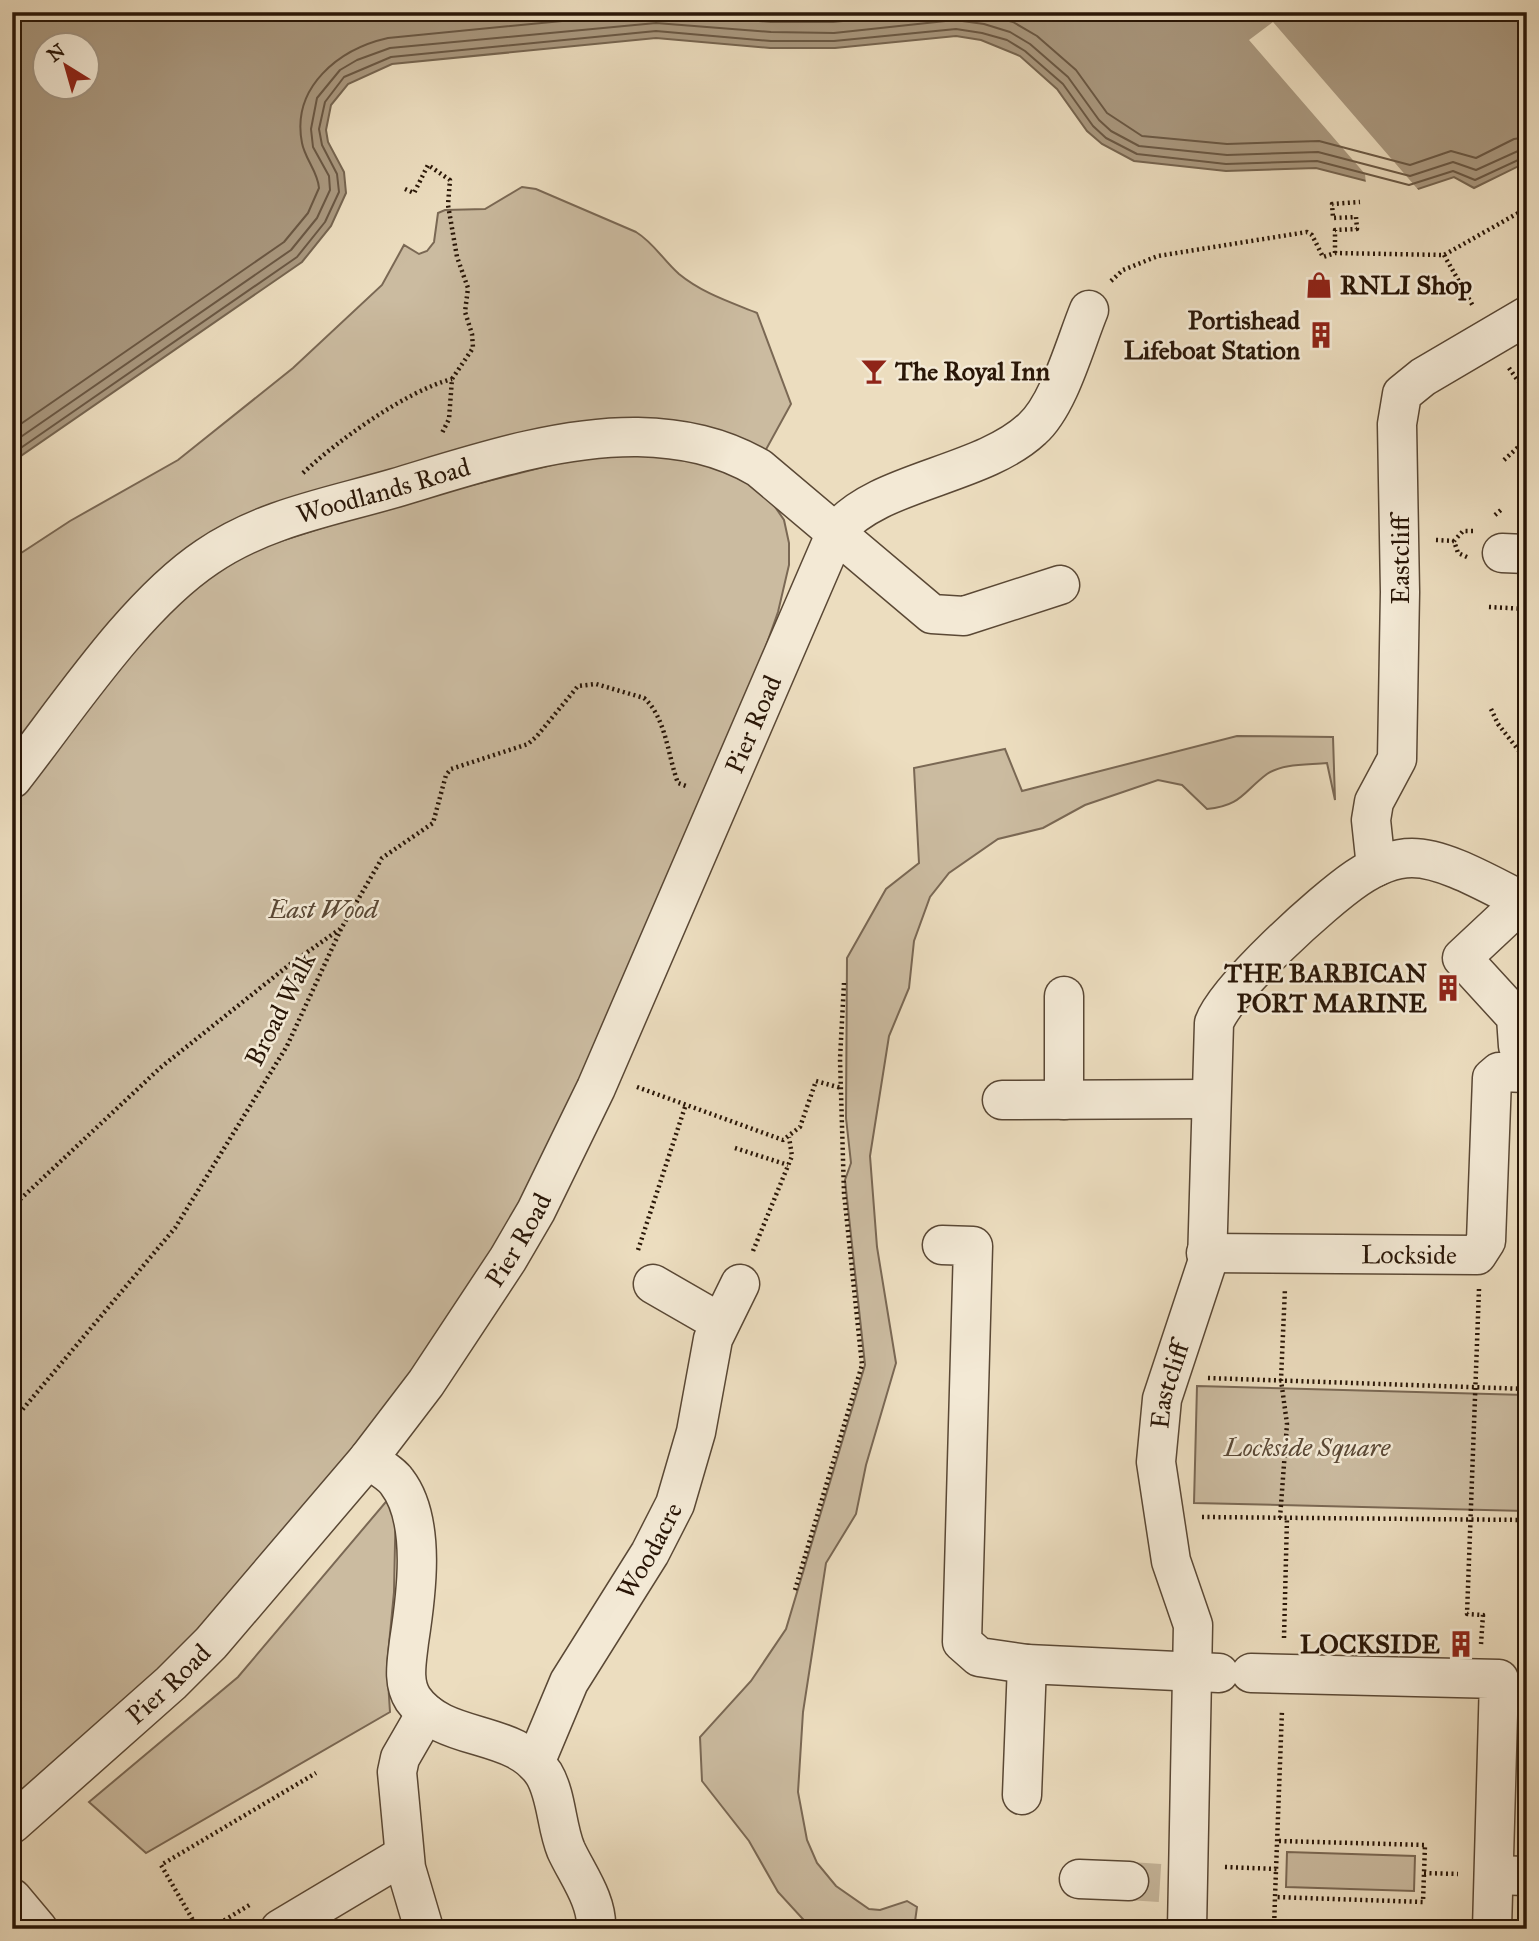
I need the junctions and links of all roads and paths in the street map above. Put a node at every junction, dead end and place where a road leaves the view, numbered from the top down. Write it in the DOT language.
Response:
graph roads {
  1 [pos="405,189"];
  2 [pos="1360,202"];
  3 [pos="1527,208"];
  4 [pos="1335,253"];
  5 [pos="1444,255"];
  6 [pos="1123,270"];
  7 [pos="1459,281"];
  8 [pos="1090,310"];
  9 [pos="1527,316"];
  10 [pos="452,379"];
  11 [pos="1527,439"];
  12 [pos="435,440"];
  13 [pos="1504,460"];
  14 [pos="298,477"];
  15 [pos="836,532"];
  16 [pos="1459,533"];
  17 [pos="1501,554"];
  18 [pos="1060,585"];
  19 [pos="1489,607"];
  20 [pos="1527,609"];
  21 [pos="1491,709"];
  22 [pos="1526,758"];
  23 [pos="12,779"];
  24 [pos="717,802"];
  25 [pos="1376,867"];
  26 [pos="1525,902"];
  27 [pos="341,929"];
  28 [pos="844,983"];
  29 [pos="1064,996"];
  30 [pos="1522,1060"];
  31 [pos="637,1086"];
  32 [pos="841,1088"];
  33 [pos="1209,1099"];
  34 [pos="1002,1100"];
  35 [pos="1064,1100"];
  36 [pos="686,1104"];
  37 [pos="789,1137"];
  38 [pos="735,1148"];
  39 [pos="788,1165"];
  40 [pos="12,1207"];
  41 [pos="942,1245"];
  42 [pos="1206,1253"];
  43 [pos="1480,1253"];
  44 [pos="1286,1254"];
  45 [pos="653,1284"];
  46 [pos="740,1284"];
  47 [pos="719,1322"];
  48 [pos="1169,1377"];
  49 [pos="1281,1380"];
  50 [pos="1475,1387"];
  51 [pos="1527,1389"];
  52 [pos="12,1422"];
  53 [pos="368,1459"];
  54 [pos="1162,1516"];
  55 [pos="1280,1518"];
  56 [pos="1473,1519"];
  57 [pos="1527,1520"];
  58 [pos="795,1590"];
  59 [pos="1027,1664"];
  60 [pos="1221,1672"];
  61 [pos="1479,1679"];
  62 [pos="426,1713"];
  63 [pos="535,1763"];
  64 [pos="316,1773"];
  65 [pos="1022,1795"];
  66 [pos="12,1824"];
  67 [pos="404,1855"];
  68 [pos="1277,1869"];
  69 [pos="1510,1875"];
  70 [pos="1167,1878"];
  71 [pos="1079,1882"];
  72 [pos="12,1898"];
  73 [pos="1275,1898"];
  74 [pos="268,1921"];
  75 [pos="38,1929"];
  76 [pos="198,1929"];
  77 [pos="210,1929"];
  78 [pos="424,1929"];
  79 [pos="596,1929"];
  80 [pos="1187,1929"];
  81 [pos="1274,1929"];
  82 [pos="1492,1929"];
  1 -- 10 [label="path"];
  2 -- 4 [label="path"];
  3 -- 5 [label="path"];
  4 -- 5 [label="path"];
  4 -- 6 [label="path"];
  5 -- 7 [label="path"];
  8 -- 15 [label="street, Pier Road"];
  9 -- 25 [label="street, Eastcliff"];
  10 -- 12 [label="path"];
  10 -- 14 [label="path"];
  11 -- 13 [label="path"];
  15 -- 18 [label="street"];
  15 -- 23 [label="street, Woodlands Road"];
  15 -- 24 [label="street, Pier Road"];
  16 -- 17 [label="path"];
  19 -- 20 [label="path"];
  21 -- 22 [label="path"];
  24 -- 27 [label="path, Broad Walk"];
  24 -- 53 [label="street, Pier Road"];
  25 -- 26 [label="street, Eastcliff"];
  25 -- 33 [label="street, Eastcliff"];
  26 -- 30 [label="street"];
  27 -- 40 [label="path"];
  27 -- 52 [label="path, Broad Walk"];
  28 -- 32 [label="path"];
  29 -- 35 [label="street"];
  30 -- 43 [label="street, Lockside"];
  31 -- 36 [label="path"];
  32 -- 37 [label="path"];
  32 -- 58 [label="path"];
  33 -- 35 [label="street"];
  33 -- 42 [label="street, Eastcliff"];
  34 -- 35 [label="street"];
  36 -- 37 [label="path"];
  36 -- 45 [label="path"];
  37 -- 39 [label="path"];
  38 -- 39 [label="path"];
  39 -- 46 [label="path"];
  41 -- 59 [label="street"];
  42 -- 44 [label="street, Lockside"];
  42 -- 48 [label="street, Eastcliff"];
  43 -- 44 [label="street, Lockside"];
  43 -- 50 [label="path"];
  44 -- 49 [label="path"];
  45 -- 47 [label="street"];
  46 -- 47 [label="street, Woodacre"];
  47 -- 63 [label="street, Woodacre"];
  48 -- 49 [label="path"];
  48 -- 54 [label="street, Eastcliff"];
  49 -- 50 [label="path"];
  49 -- 55 [label="path"];
  50 -- 51 [label="path"];
  50 -- 56 [label="path"];
  53 -- 62 [label="street"];
  53 -- 66 [label="street, Pier Road"];
  54 -- 55 [label="path"];
  54 -- 60 [label="street, Eastcliff"];
  55 -- 56 [label="path"];
  56 -- 57 [label="path"];
  56 -- 61 [label="path"];
  59 -- 60 [label="street"];
  59 -- 65 [label="street"];
  60 -- 61 [label="street"];
  60 -- 70 [label="street, Eastcliff"];
  61 -- 69 [label="street"];
  62 -- 63 [label="street"];
  62 -- 67 [label="street"];
  63 -- 79 [label="street"];
  64 -- 76 [label="path"];
  67 -- 74 [label="street"];
  67 -- 78 [label="street"];
  68 -- 70 [label="path"];
  68 -- 73 [label="path"];
  68 -- 73 [label="path"];
  69 -- 82 [label="street"];
  70 -- 71 [label="street"];
  70 -- 80 [label="street, Eastcliff"];
  72 -- 75 [label="street"];
  73 -- 81 [label="path"];
  74 -- 77 [label="path"];
}
